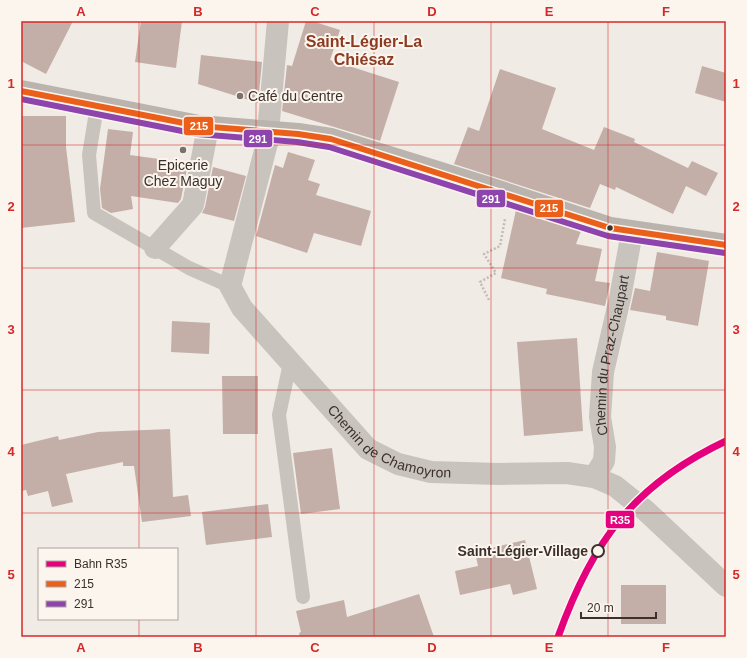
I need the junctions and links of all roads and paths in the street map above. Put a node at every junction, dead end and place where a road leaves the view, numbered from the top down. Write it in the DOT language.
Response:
graph roads {
  1 [pos="278,21"];
  2 [pos="21,91"];
  3 [pos="97,106"];
  4 [pos="208,127"];
  5 [pos="268,132"];
  6 [pos="504,216"];
  7 [pos="632,232"];
  8 [pos="726,245"];
  9 [pos="155,248"];
  10 [pos="230,286"];
  11 [pos="489,300"];
  12 [pos="290,363"];
  13 [pos="594,477"];
  14 [pos="726,586"];
  15 [pos="303,597"];
  1 -- 5 [label="street"];
  2 -- 3 [label="main road"];
  3 -- 4 [label="main road"];
  3 -- 9 [label="lane"];
  4 -- 5 [label="main road"];
  4 -- 9 [label="street"];
  5 -- 7 [label="main road"];
  5 -- 10 [label="street"];
  6 -- 11 [label="path"];
  7 -- 8 [label="main road"];
  7 -- 13 [label="street, Chemin du Praz-Chaupart"];
  9 -- 10 [label="lane"];
  10 -- 12 [label="street, Chemin de Chamoyron"];
  12 -- 13 [label="street, Chemin de Chamoyron"];
  12 -- 15 [label="lane"];
  13 -- 14 [label="street, Chemin de Chamoyron"];
}
